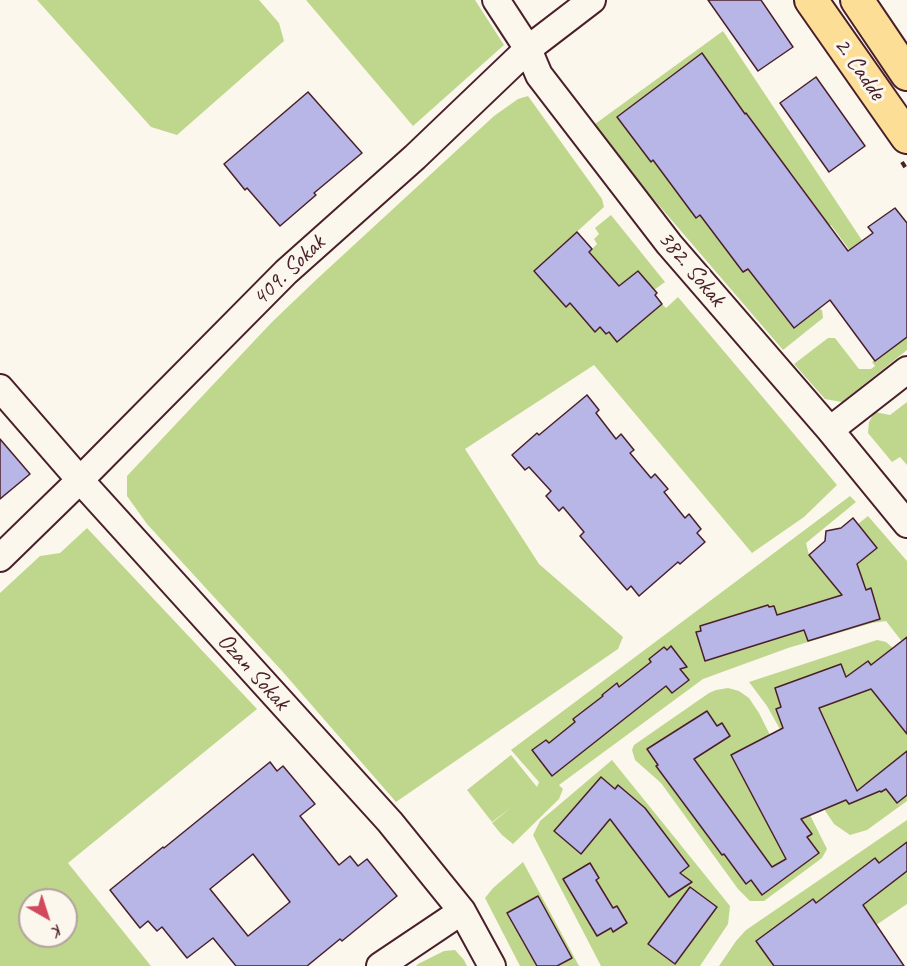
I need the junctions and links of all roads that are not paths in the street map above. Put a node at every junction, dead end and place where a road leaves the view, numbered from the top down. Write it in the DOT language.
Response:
graph roads {
  1 [pos="496,0"];
  2 [pos="592,0"];
  3 [pos="811,0"];
  4 [pos="857,0"];
  5 [pos="528,49"];
  6 [pos="907,74"];
  7 [pos="907,137"];
  8 [pos="907,370"];
  9 [pos="0,388"];
  10 [pos="830,430"];
  11 [pos="80,480"];
  12 [pos="907,524"];
  13 [pos="0,558"];
  14 [pos="462,910"];
  15 [pos="380,966"];
  16 [pos="492,966"];
  1 -- 5 [label="street, 382. Sokak"];
  2 -- 5 [label="street, 409. Sokak"];
  3 -- 7 [label="main road, 2. Cadde"];
  4 -- 6 [label="main road, 2. Cadde"];
  5 -- 10 [label="street, 382. Sokak"];
  5 -- 11 [label="street, 409. Sokak"];
  8 -- 10 [label="street"];
  9 -- 11 [label="street, Ozan Sokak"];
  10 -- 12 [label="street, 382. Sokak"];
  11 -- 13 [label="street, 409. Sokak"];
  11 -- 14 [label="street, Ozan Sokak"];
  14 -- 15 [label="street"];
  14 -- 16 [label="street, Ozan Sokak"];
}
